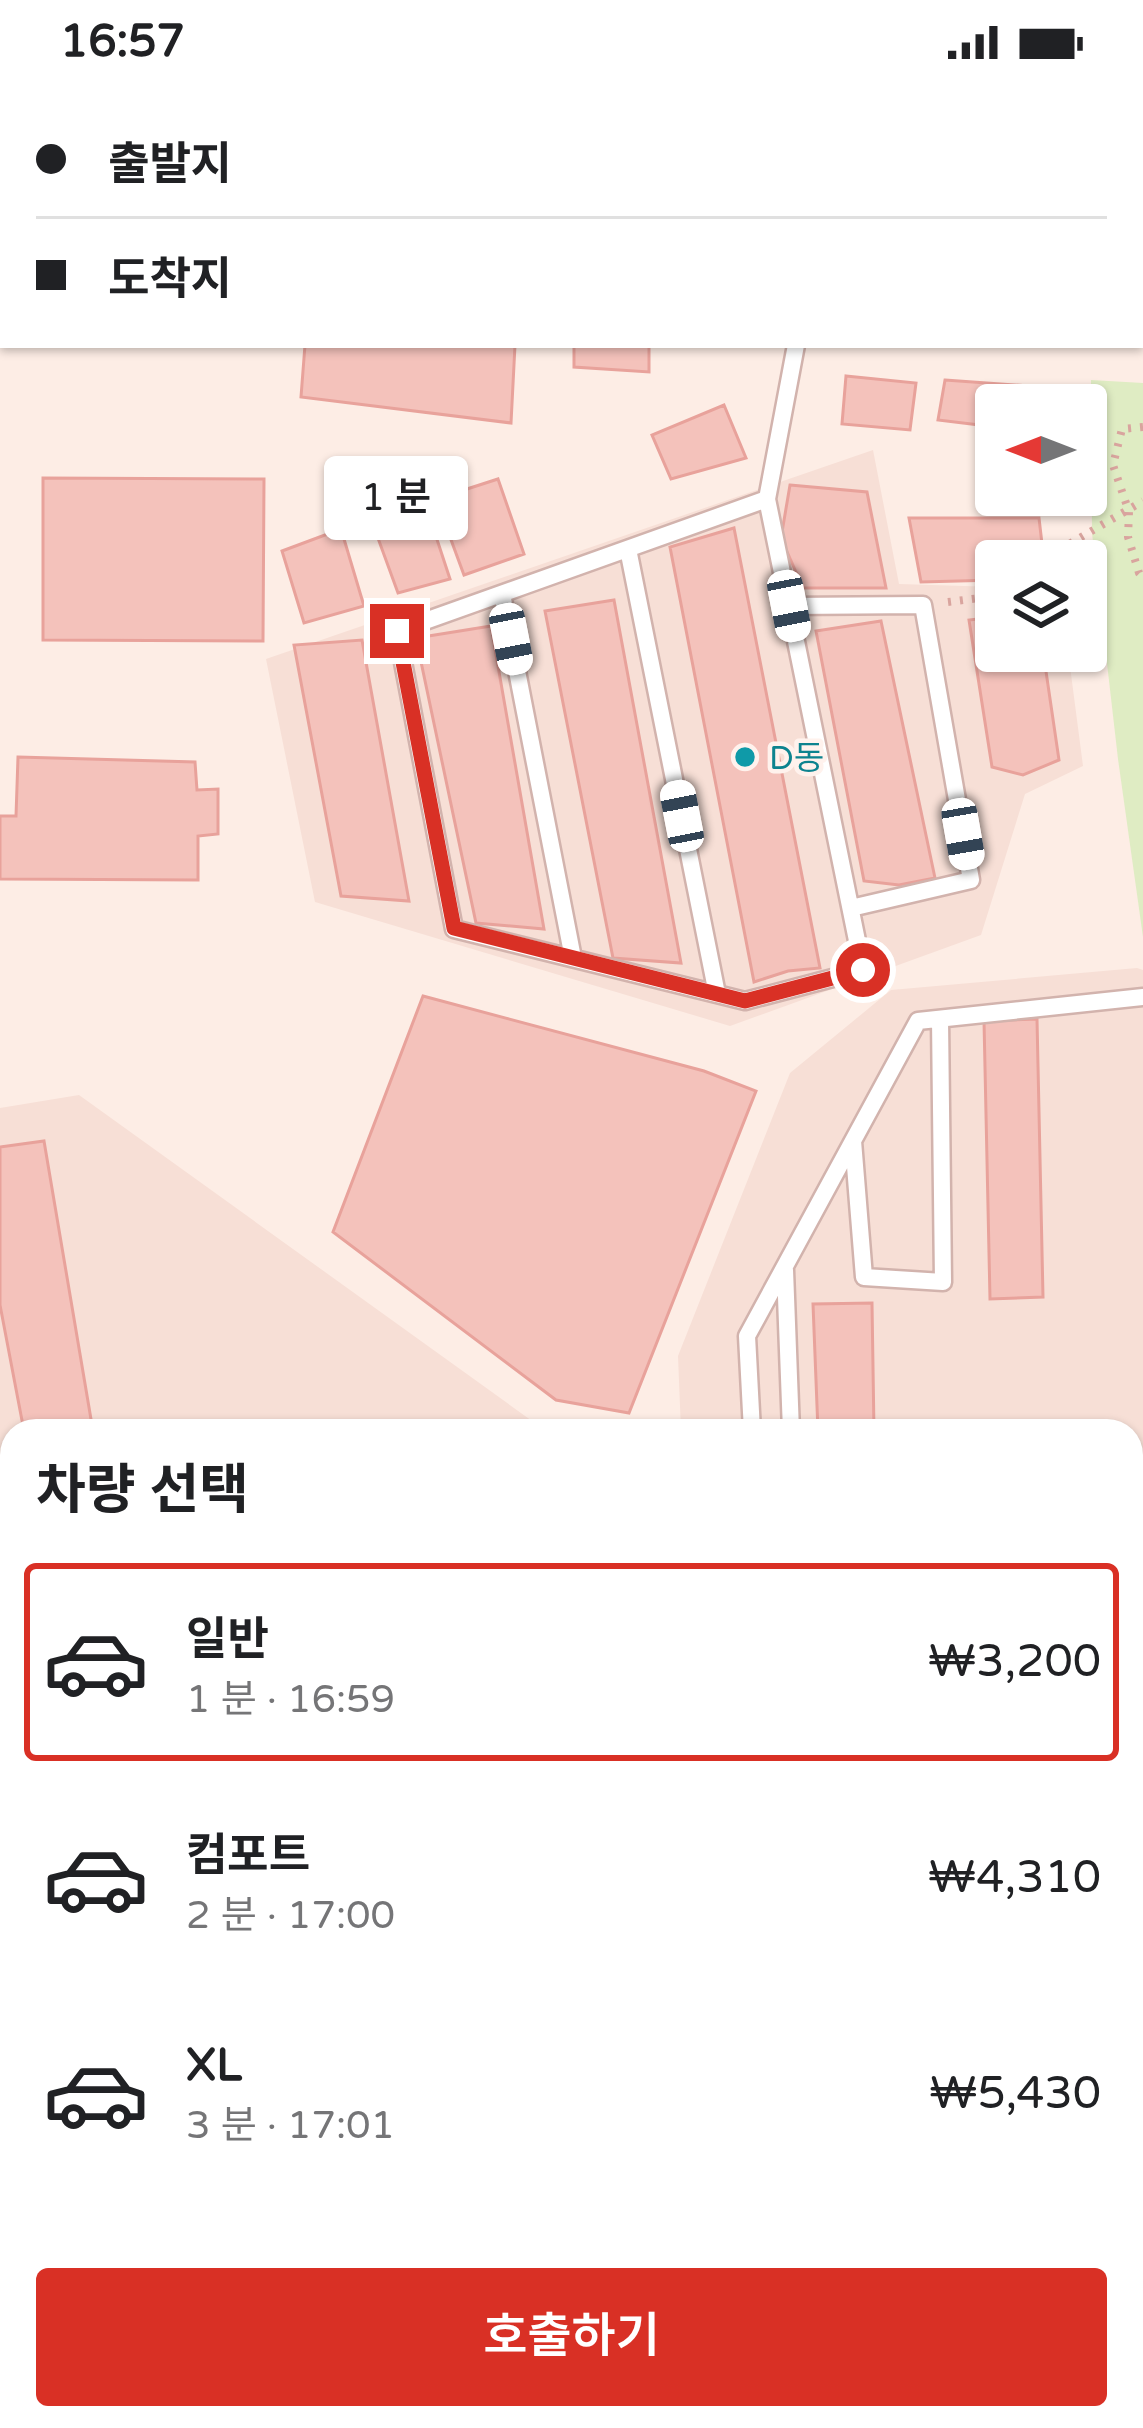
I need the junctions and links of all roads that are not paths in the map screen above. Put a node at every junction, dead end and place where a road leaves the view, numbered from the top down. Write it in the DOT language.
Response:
graph roads {
  1 [pos="795,348"];
  2 [pos="767,499"];
  3 [pos="628,549"];
  4 [pos="502,594"];
  5 [pos="789,606"];
  6 [pos="851,908"];
  7 [pos="573,958"];
  8 [pos="717,994"];
  9 [pos="1143,997"];
  10 [pos="940,1019"];
  11 [pos="854,1140"];
  12 [pos="785,1266"];
  13 [pos="751,1419"];
  14 [pos="790,1419"];
  1 -- 2 [label="lane"];
  2 -- 3 [label="lane"];
  2 -- 5 [label="lane"];
  3 -- 4 [label="lane"];
  3 -- 8 [label="lane"];
  4 -- 7 [label="lane"];
  4 -- 7 [label="lane"];
  5 -- 6 [label="lane"];
  5 -- 6 [label="lane"];
  6 -- 8 [label="lane"];
  7 -- 8 [label="lane"];
  9 -- 10 [label="lane"];
  10 -- 11 [label="lane"];
  10 -- 11 [label="lane"];
  11 -- 12 [label="lane"];
  12 -- 13 [label="lane"];
  12 -- 14 [label="lane"];
}
